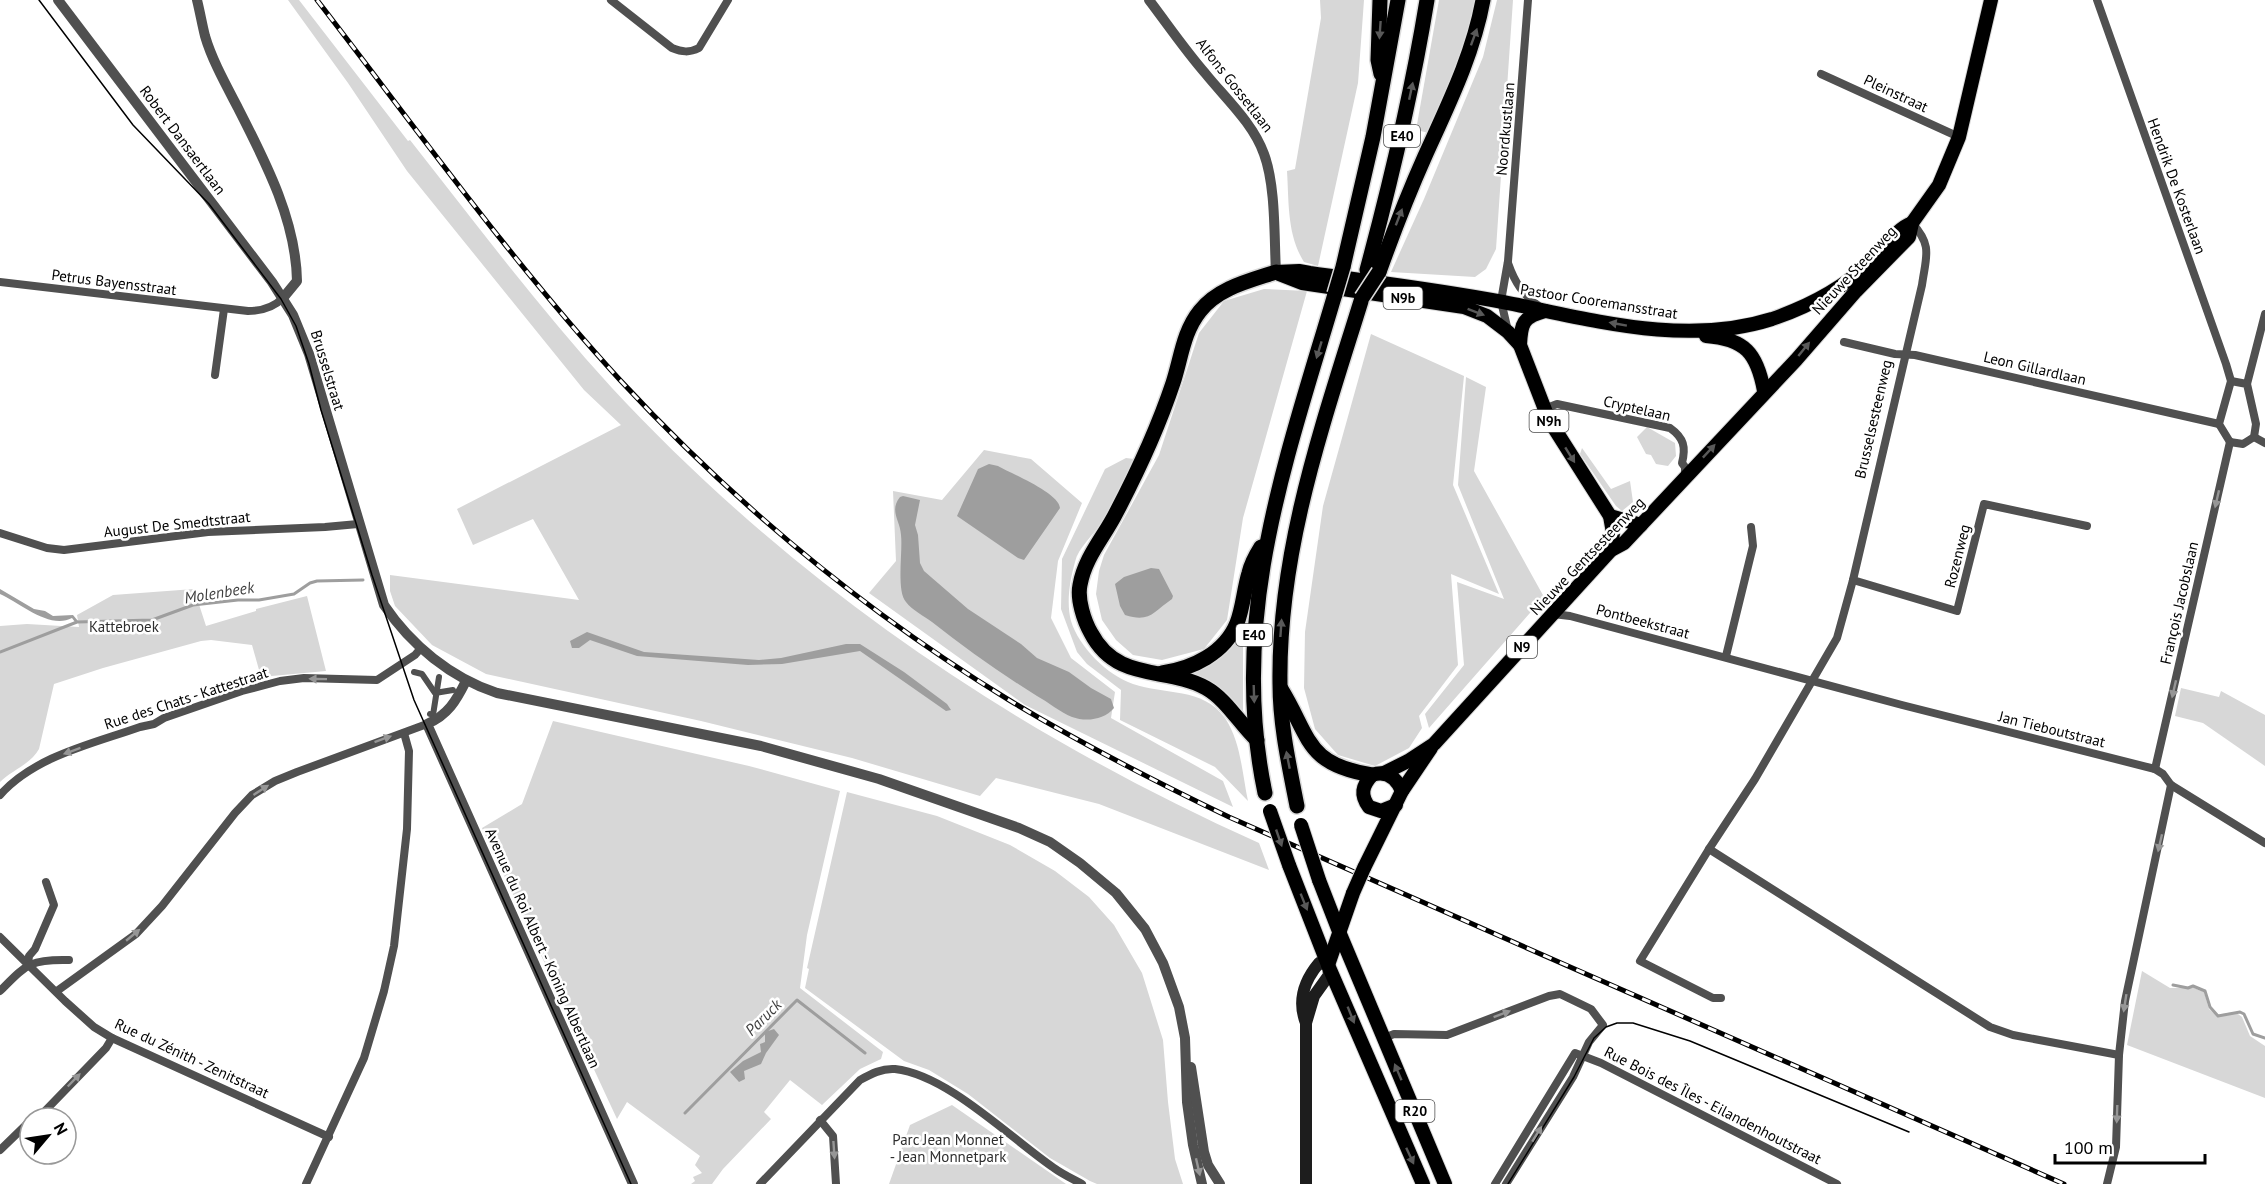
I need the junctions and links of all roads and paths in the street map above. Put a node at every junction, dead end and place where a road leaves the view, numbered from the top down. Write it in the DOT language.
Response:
graph roads {
  1 [pos="58,0"];
  2 [pos="197,0"];
  3 [pos="611,0"];
  4 [pos="728,0"];
  5 [pos="1149,0"];
  6 [pos="1380,0"];
  7 [pos="1398,0"];
  8 [pos="1427,0"];
  9 [pos="1483,0"];
  10 [pos="1528,0"];
  11 [pos="1991,0"];
  12 [pos="2097,0"];
  13 [pos="1821,74"];
  14 [pos="1383,85"];
  15 [pos="1959,137"];
  16 [pos="1912,223"];
  17 [pos="1508,261"];
  18 [pos="1373,271"];
  19 [pos="1276,272"];
  20 [pos="0,282"];
  21 [pos="283,298"];
  22 [pos="1501,302"];
  23 [pos="224,309"];
  24 [pos="1545,311"];
  25 [pos="2265,314"];
  26 [pos="1727,328"];
  27 [pos="1508,332"];
  28 [pos="1684,332"];
  29 [pos="1844,342"];
  30 [pos="1520,345"];
  31 [pos="1905,355"];
  32 [pos="215,375"];
  33 [pos="2231,381"];
  34 [pos="2247,384"];
  35 [pos="1764,391"];
  36 [pos="1544,409"];
  37 [pos="2219,424"];
  38 [pos="2254,437"];
  39 [pos="2230,442"];
  40 [pos="2265,443"];
  41 [pos="1685,476"];
  42 [pos="1610,516"];
  43 [pos="358,524"];
  44 [pos="1641,525"];
  45 [pos="2087,526"];
  46 [pos="1751,527"];
  47 [pos="1269,531"];
  48 [pos="0,533"];
  49 [pos="1611,550"];
  50 [pos="1854,580"];
  51 [pos="1553,614"];
  52 [pos="421,648"];
  53 [pos="1726,656"];
  54 [pos="414,672"];
  55 [pos="1154,674"];
  56 [pos="439,677"];
  57 [pos="466,681"];
  58 [pos="1813,681"];
  59 [pos="1280,686"];
  60 [pos="453,690"];
  61 [pos="435,693"];
  62 [pos="428,719"];
  63 [pos="404,733"];
  64 [pos="1257,740"];
  65 [pos="1434,744"];
  66 [pos="2155,769"];
  67 [pos="1378,774"];
  68 [pos="2171,785"];
  69 [pos="1401,791"];
  70 [pos="1265,793"];
  71 [pos="0,795"];
  72 [pos="1396,805"];
  73 [pos="1296,806"];
  74 [pos="2265,843"];
  75 [pos="1709,849"];
  76 [pos="46,882"];
  77 [pos="1340,934"];
  78 [pos="0,937"];
  79 [pos="69,960"];
  80 [pos="28,964"];
  81 [pos="1328,965"];
  82 [pos="0,991"];
  83 [pos="57,991"];
  84 [pos="1721,998"];
  85 [pos="112,1038"];
  86 [pos="1384,1038"];
  87 [pos="1185,1047"];
  88 [pos="1579,1054"];
  89 [pos="2119,1055"];
  90 [pos="50,1106"];
  91 [pos="820,1120"];
  92 [pos="18,1132"];
  93 [pos="329,1137"];
  94 [pos="0,1150"];
  95 [pos="310,1183"];
  96 [pos="633,1184"];
  97 [pos="760,1184"];
  98 [pos="836,1184"];
  99 [pos="1082,1184"];
  100 [pos="1202,1184"];
  101 [pos="1220,1184"];
  102 [pos="1306,1184"];
  103 [pos="1423,1184"];
  104 [pos="1445,1184"];
  105 [pos="1495,1184"];
  106 [pos="1506,1184"];
  107 [pos="1837,1184"];
  108 [pos="2107,1184"];
  1 -- 21 [label="street, Robert Dansaertlaan"];
  2 -- 21 [label="street"];
  3 -- 4 [label="street"];
  5 -- 19 [label="street, Alfons Gossetlaan"];
  6 -- 14 [label="highway, one-way"];
  7 -- 14 [label="highway, E40"];
  18 -- 8 [label="highway, E40, one-way"];
  18 -- 9 [label="highway, one-way"];
  10 -- 17 [label="street, Noordkustlaan"];
  11 -- 15 [label="main road, N9"];
  12 -- 33 [label="street, Hendrik De Kosterlaan"];
  13 -- 15 [label="street, Pleinstraat"];
  14 -- 47 [label="highway, E40, one-way, bridge"];
  15 -- 16 [label="main road, N9"];
  16 -- 26 [label="main road, Nieuwe Steenweg / N9b"];
  16 -- 31 [label="street, Brusselsesteenweg"];
  35 -- 16 [label="main road, Nieuwe Steenweg / N9, one-way"];
  17 -- 22 [label="street, Noordkustlaan"];
  17 -- 24 [label="street"];
  59 -- 18 [label="highway, E40, one-way"];
  19 -- 22 [label="main road, N9b"];
  19 -- 27 [label="main road, N9b, one-way"];
  19 -- 55 [label="highway"];
  20 -- 23 [label="street, Petrus Bayensstraat"];
  21 -- 23 [label="street, Petrus Bayensstraat"];
  21 -- 43 [label="street, Brusselstraat"];
  22 -- 24 [label="main road, Pastoor Cooremansstraat / N9b"];
  22 -- 27 [label="street"];
  23 -- 32 [label="street"];
  28 -- 24 [label="main road, Pastoor Cooremansstraat / N9b, one-way"];
  24 -- 30 [label="main road"];
  25 -- 34 [label="street"];
  26 -- 28 [label="main road, Pastoor Cooremansstraat / N9b"];
  27 -- 30 [label="main road, N9b"];
  28 -- 35 [label="main road, N9b"];
  29 -- 31 [label="street, Leon Gillardlaan"];
  30 -- 36 [label="main road, N9h"];
  31 -- 37 [label="street, Leon Gillardlaan"];
  31 -- 50 [label="street, Brusselsesteenweg"];
  33 -- 34 [label="street"];
  33 -- 37 [label="street"];
  34 -- 38 [label="street"];
  41 -- 35 [label="main road, Nieuwe Gentsesteenweg / N9, one-way"];
  36 -- 41 [label="street, Cryptelaan"];
  36 -- 42 [label="main road, N9h, one-way"];
  37 -- 39 [label="street"];
  38 -- 39 [label="street"];
  38 -- 40 [label="street"];
  39 -- 66 [label="street, François Jacobslaan, one-way"];
  41 -- 44 [label="main road, Nieuwe Gentsesteenweg / N9"];
  42 -- 44 [label="main road"];
  42 -- 49 [label="main road"];
  43 -- 48 [label="street, August De Smedtstraat"];
  43 -- 52 [label="street, Brusselstraat"];
  44 -- 49 [label="main road, Nieuwe Gentsesteenweg / N9"];
  45 -- 50 [label="street, Rozenweg"];
  46 -- 53 [label="street"];
  47 -- 55 [label="highway"];
  47 -- 64 [label="highway, E40, one-way"];
  49 -- 51 [label="main road, Nieuwe Gentsesteenweg / N9"];
  50 -- 58 [label="street, Brusselsesteenweg"];
  51 -- 53 [label="street, Pontbeekstraat"];
  51 -- 65 [label="main road, Nieuwe Gentsesteenweg / N9"];
  52 -- 57 [label="street, Brusselstraat"];
  52 -- 71 [label="street, Rue des Chats - Kattestraat, one-way"];
  53 -- 58 [label="street, Pontbeekstraat"];
  54 -- 61 [label="street"];
  55 -- 64 [label="highway"];
  56 -- 61 [label="street"];
  57 -- 62 [label="street"];
  57 -- 87 [label="street, Brusselstraat"];
  58 -- 66 [label="street, Jan Tieboutstraat"];
  58 -- 75 [label="street, Brusselsesteenweg"];
  59 -- 67 [label="highway"];
  73 -- 59 [label="highway, E40, one-way"];
  60 -- 61 [label="street"];
  61 -- 62 [label="street"];
  62 -- 63 [label="street"];
  62 -- 96 [label="street, Avenue du Roi Albert - Koning Albertlaan"];
  83 -- 63 [label="street, one-way"];
  63 -- 93 [label="street"];
  64 -- 70 [label="highway, E40"];
  65 -- 67 [label="main road, Nieuwe Gentsesteenweg / N9"];
  65 -- 69 [label="main road, Nieuwe Gentsesteenweg / N9"];
  66 -- 68 [label="street"];
  67 -- 69 [label="main road"];
  67 -- 72 [label="main road"];
  68 -- 74 [label="street"];
  68 -- 89 [label="street, one-way"];
  69 -- 72 [label="main road"];
  70 -- 81 [label="main road, E40, one-way, bridge"];
  72 -- 77 [label="main road, bridge"];
  73 -- 77 [label="main road, E40, bridge"];
  75 -- 84 [label="street, Brusselsesteenweg"];
  75 -- 89 [label="street"];
  76 -- 80 [label="street"];
  77 -- 81 [label="main road"];
  77 -- 86 [label="main road, R20"];
  78 -- 80 [label="street, Rue du Zénith - Zenitstraat"];
  79 -- 80 [label="street"];
  80 -- 82 [label="street"];
  80 -- 83 [label="street, Rue du Zénith - Zenitstraat"];
  81 -- 102 [label="main road"];
  81 -- 103 [label="main road, R20, one-way"];
  83 -- 85 [label="street, Rue du Zénith - Zenitstraat"];
  90 -- 85 [label="street, one-way"];
  85 -- 93 [label="street, Rue du Zénith - Zenitstraat"];
  86 -- 88 [label="street, one-way"];
  104 -- 86 [label="main road, R20, one-way"];
  87 -- 100 [label="street, one-way"];
  87 -- 101 [label="street"];
  88 -- 105 [label="street"];
  106 -- 88 [label="street, one-way"];
  88 -- 107 [label="street, Rue Bois des Îles - Eilandenhoutstraat"];
  89 -- 108 [label="street, one-way"];
  91 -- 97 [label="street"];
  91 -- 98 [label="street, one-way"];
  91 -- 99 [label="street"];
  92 -- 94 [label="street"];
  93 -- 95 [label="street"];
}
